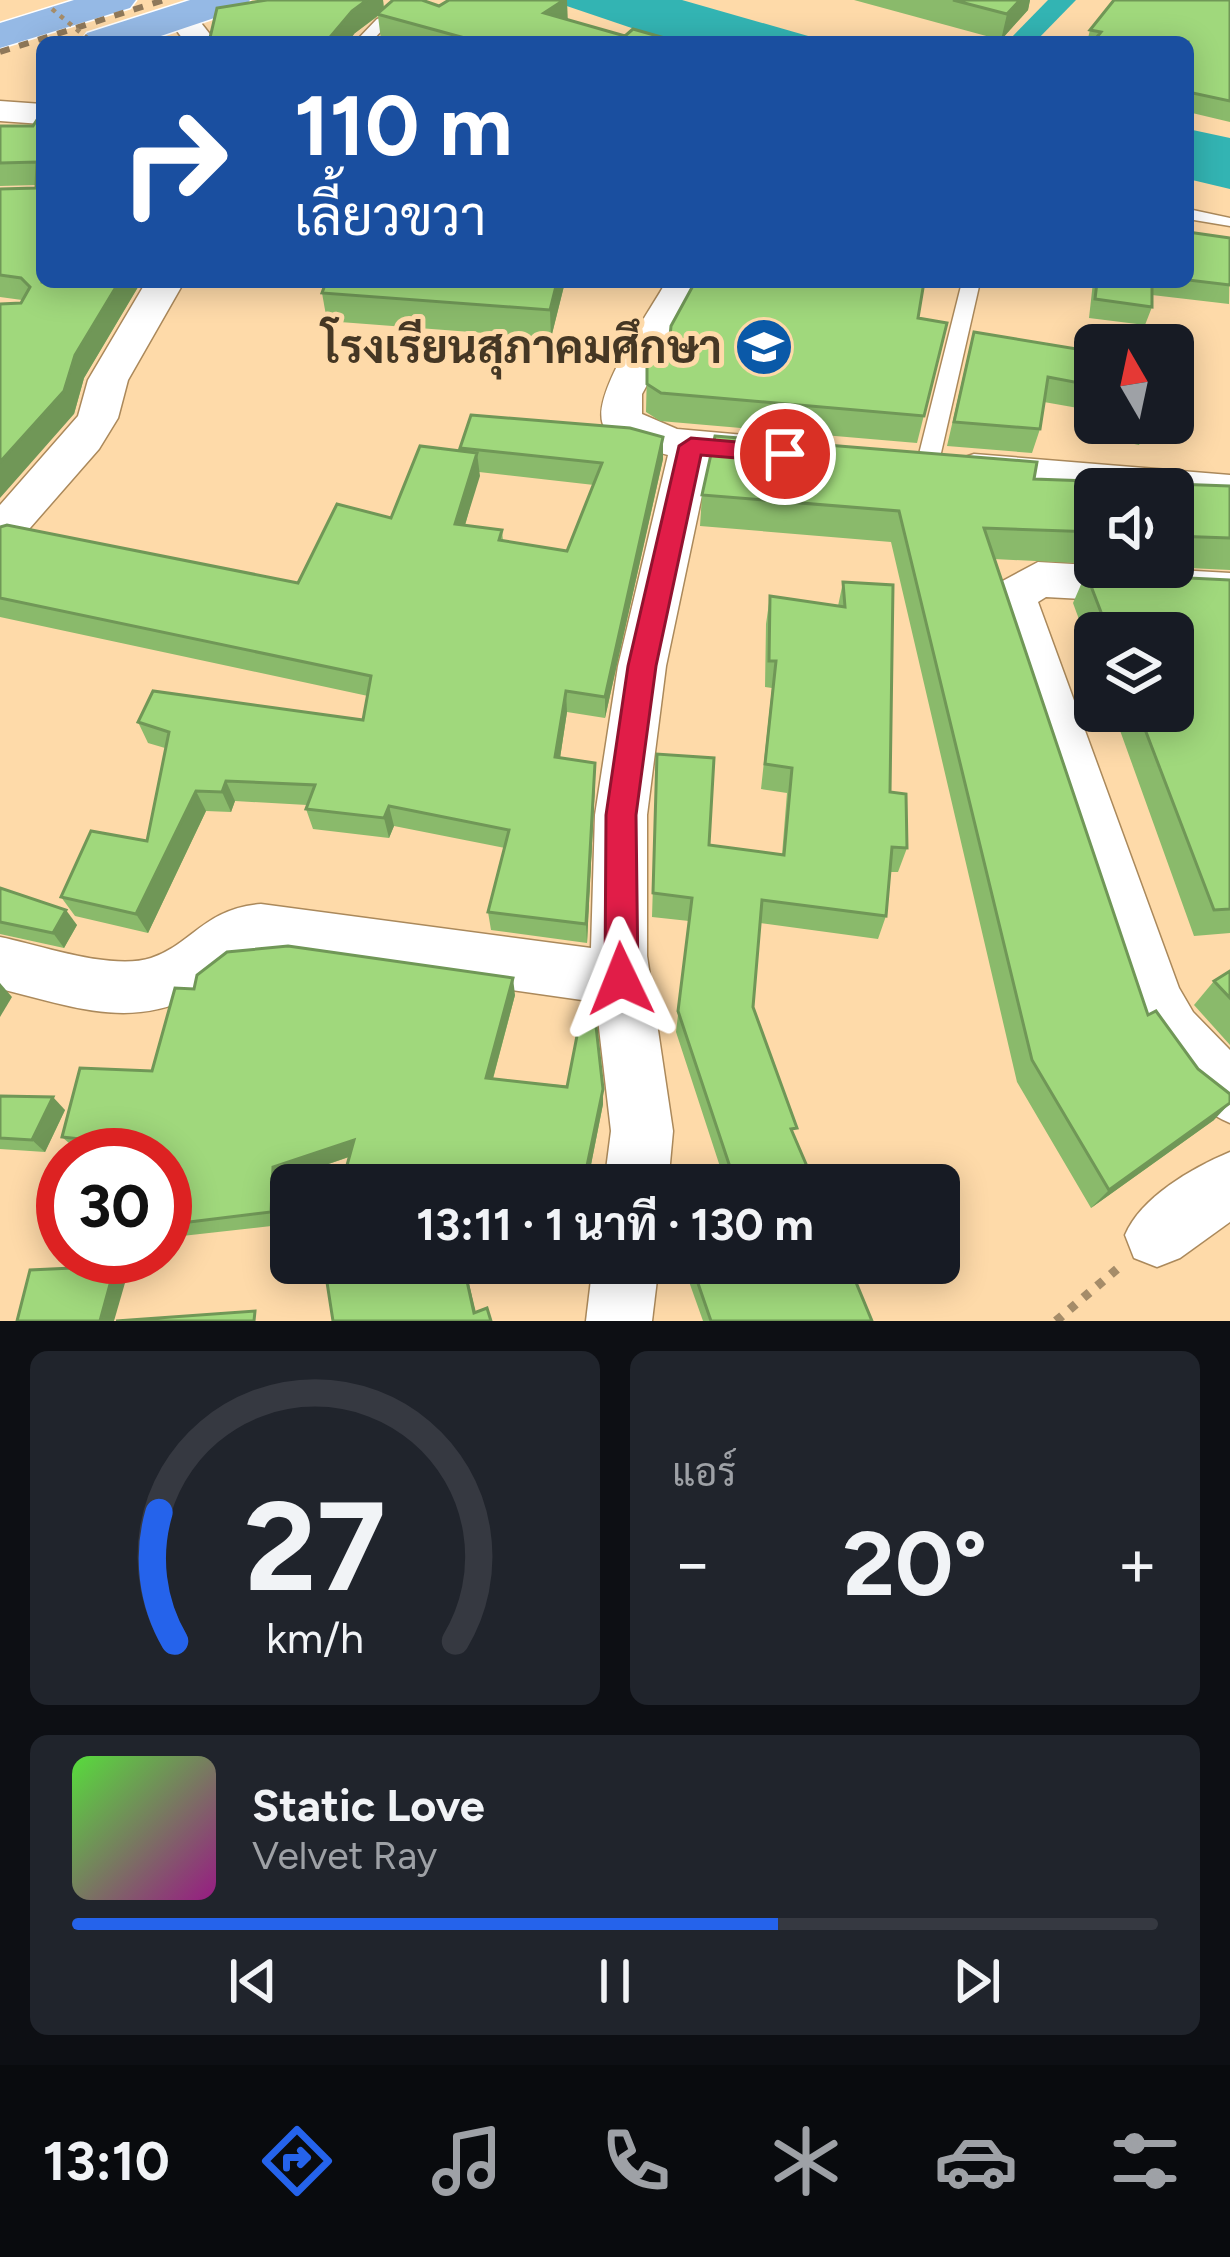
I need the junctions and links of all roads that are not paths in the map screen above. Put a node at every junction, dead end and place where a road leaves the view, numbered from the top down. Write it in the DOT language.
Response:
graph roads {
  1 [pos="116,0"];
  2 [pos="230,0"];
  3 [pos="270,0"];
  4 [pos="418,17"];
  5 [pos="190,28"];
  6 [pos="140,36"];
  7 [pos="369,36"];
  8 [pos="0,37"];
  9 [pos="36,64"];
  10 [pos="0,76"];
  11 [pos="0,111"];
  12 [pos="36,114"];
  13 [pos="1194,215"];
  14 [pos="1224,222"];
  15 [pos="162,288"];
  16 [pos="683,288"];
  17 [pos="970,288"];
  18 [pos="691,446"];
  19 [pos="808,456"];
  20 [pos="879,462"];
  21 [pos="927,466"];
  22 [pos="1230,490"];
  23 [pos="0,532"];
  24 [pos="1230,590"];
  25 [pos="0,963"];
  26 [pos="621,979"];
  27 [pos="1230,1093"];
  28 [pos="638,1164"];
  29 [pos="1230,1184"];
  30 [pos="1157,1235"];
  31 [pos="623,1284"];
  32 [pos="619,1321"];
  1 -- 8 [label="main road"];
  2 -- 5 [label="main road"];
  3 -- 5 [label="street"];
  4 -- 7 [label="lane"];
  5 -- 6 [label="main road"];
  9 -- 10 [label="main road"];
  11 -- 12 [label="street"];
  13 -- 14 [label="lane"];
  15 -- 23 [label="street"];
  16 -- 18 [label="street"];
  17 -- 21 [label="lane"];
  18 -- 19 [label="street"];
  18 -- 26 [label="street"];
  20 -- 21 [label="street"];
  21 -- 22 [label="street"];
  24 -- 27 [label="street"];
  25 -- 26 [label="street"];
  26 -- 28 [label="street"];
  29 -- 30 [label="street"];
  31 -- 32 [label="street"];
}
